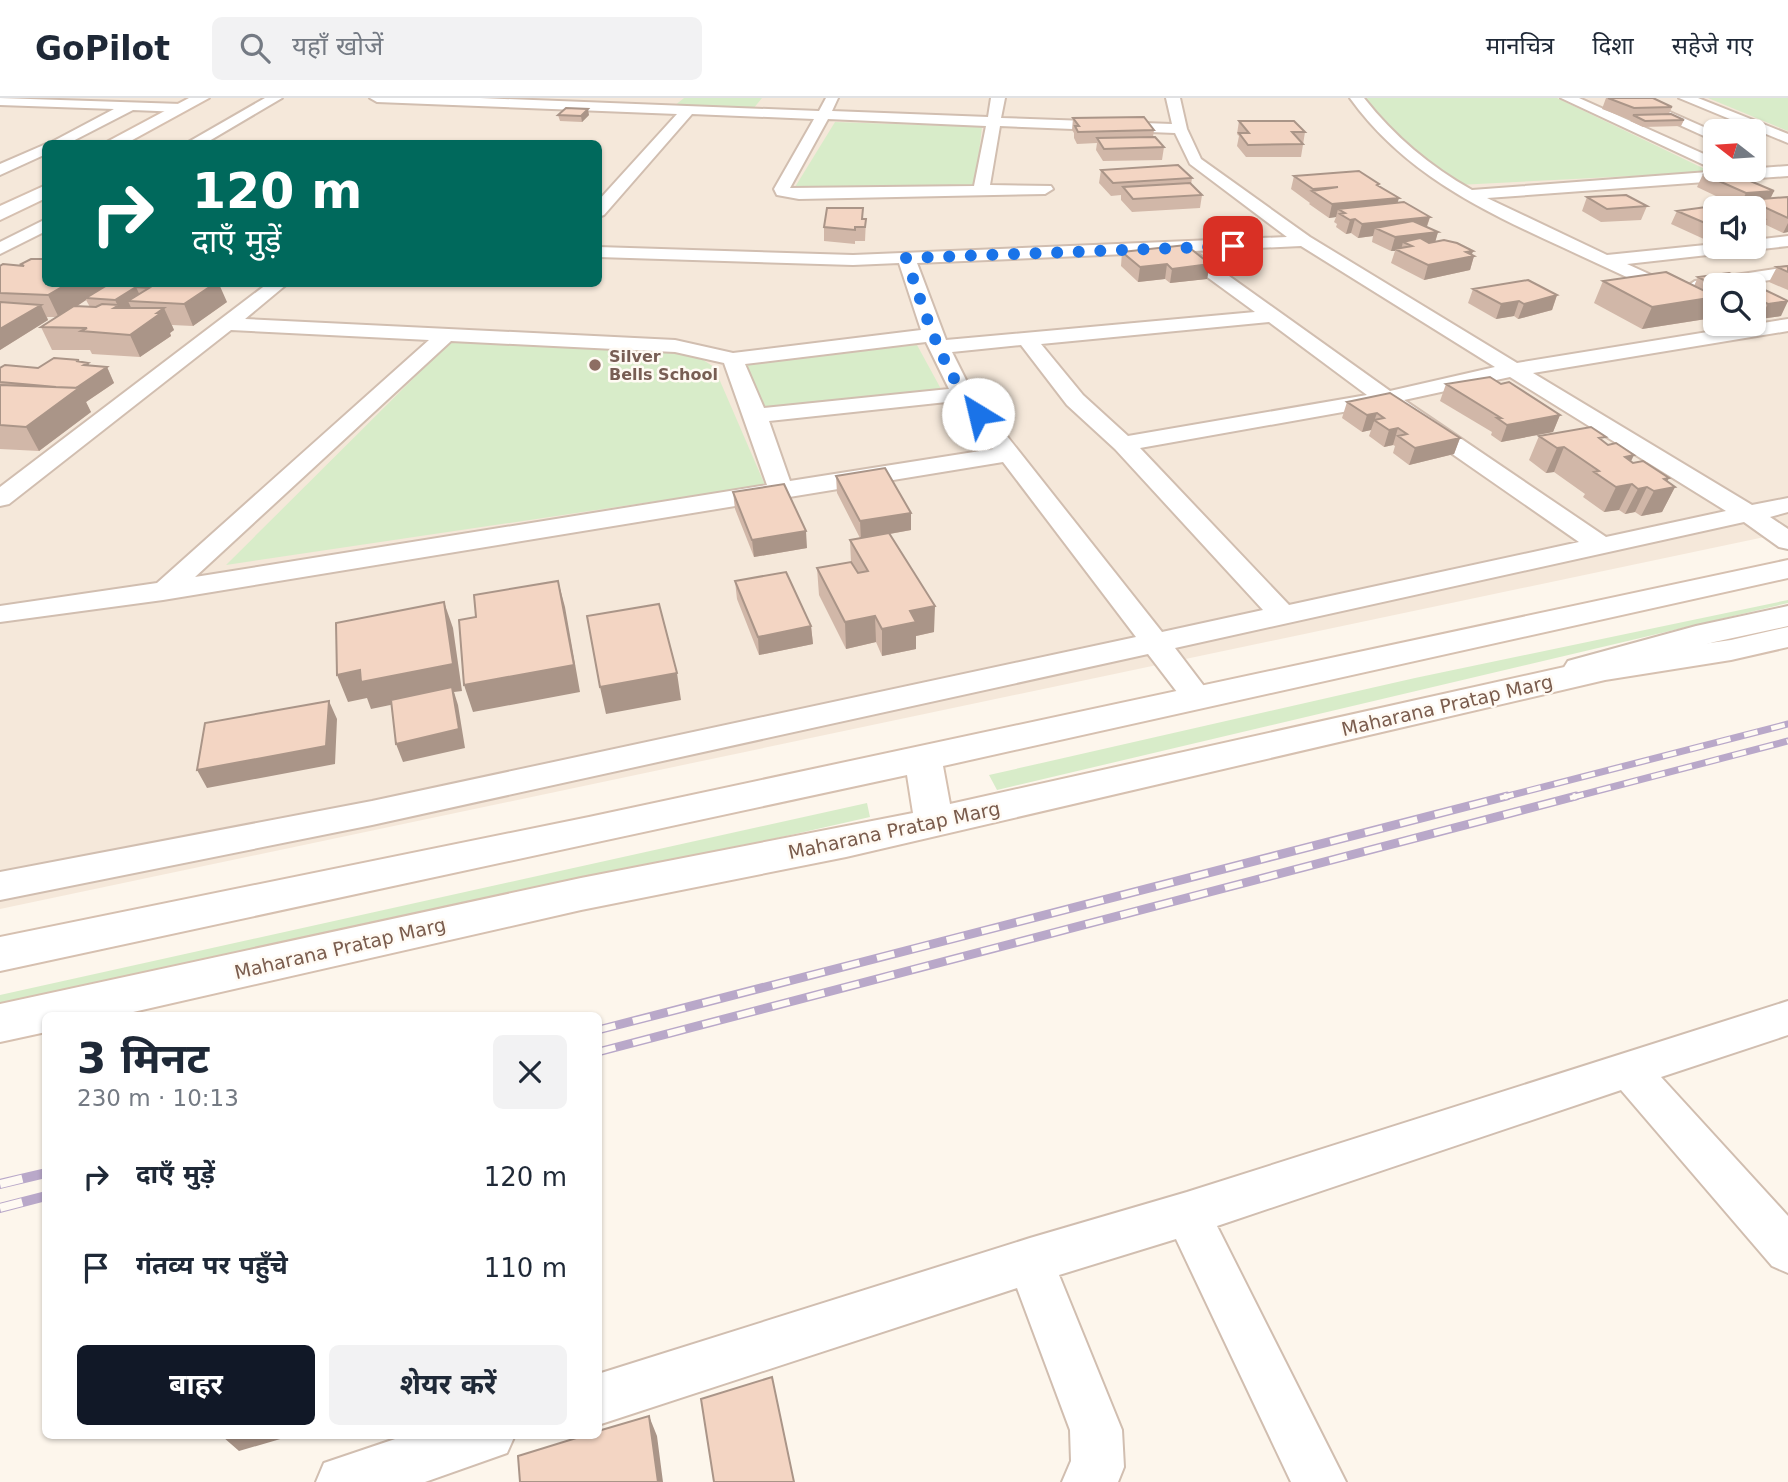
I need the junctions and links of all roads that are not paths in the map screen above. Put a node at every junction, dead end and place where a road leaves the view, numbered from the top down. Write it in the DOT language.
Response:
graph roads {
  1 [pos="149,98"];
  2 [pos="275,98"];
  3 [pos="377,98"];
  4 [pos="566,98"];
  5 [pos="766,98"];
  6 [pos="832,98"];
  7 [pos="886,98"];
  8 [pos="998,98"];
  9 [pos="1174,98"];
  10 [pos="1357,98"];
  11 [pos="1568,98"];
  12 [pos="1627,98"];
  13 [pos="1686,98"];
  14 [pos="209,100"];
  15 [pos="0,101"];
  16 [pos="548,104"];
  17 [pos="133,106"];
  18 [pos="181,108"];
  19 [pos="688,110"];
  20 [pos="754,113"];
  21 [pos="821,116"];
  22 [pos="876,118"];
  23 [pos="995,123"];
  24 [pos="1180,129"];
  25 [pos="1703,132"];
  26 [pos="1788,139"];
  27 [pos="63,140"];
  28 [pos="119,140"];
  29 [pos="144,140"];
  30 [pos="199,140"];
  31 [pos="42,150"];
  32 [pos="1766,159"];
  33 [pos="1703,160"];
  34 [pos="0,170"];
  35 [pos="1788,170"];
  36 [pos="1766,171"];
  37 [pos="1703,175"];
  38 [pos="42,179"];
  39 [pos="606,180"];
  40 [pos="626,180"];
  41 [pos="1754,182"];
  42 [pos="1763,186"];
  43 [pos="1045,189"];
  44 [pos="981,191"];
  45 [pos="42,192"];
  46 [pos="1469,195"];
  47 [pos="0,200"];
  48 [pos="602,207"];
  49 [pos="0,214"];
  50 [pos="0,226"];
  51 [pos="42,227"];
  52 [pos="42,228"];
  53 [pos="1788,241"];
  54 [pos="1304,242"];
  55 [pos="1766,244"];
  56 [pos="1179,248"];
  57 [pos="0,249"];
  58 [pos="1703,251"];
  59 [pos="602,253"];
  60 [pos="906,258"];
  61 [pos="1605,261"];
  62 [pos="1788,272"];
  63 [pos="274,287"];
  64 [pos="1672,291"];
  65 [pos="1703,305"];
  66 [pos="1274,316"];
  67 [pos="228,324"];
  68 [pos="1788,325"];
  69 [pos="1766,326"];
  70 [pos="1703,335"];
  71 [pos="445,336"];
  72 [pos="1027,339"];
  73 [pos="936,341"];
  74 [pos="733,359"];
  75 [pos="1511,370"];
  76 [pos="962,394"];
  77 [pos="1386,398"];
  78 [pos="756,416"];
  79 [pos="1123,444"];
  80 [pos="1009,454"];
  81 [pos="780,488"];
  82 [pos="0,499"];
  83 [pos="1788,505"];
  84 [pos="1749,514"];
  85 [pos="1788,541"];
  86 [pos="1602,546"];
  87 [pos="1788,569"];
  88 [pos="163,592"];
  89 [pos="0,614"];
  90 [pos="1283,615"];
  91 [pos="1785,624"];
  92 [pos="1153,642"];
  93 [pos="1198,698"];
  94 [pos="923,758"];
  95 [pos="934,822"];
  96 [pos="0,886"];
  97 [pos="0,954"];
  98 [pos="50,1012"];
  99 [pos="42,1014"];
  100 [pos="1788,1018"];
  101 [pos="0,1023"];
  102 [pos="1628,1069"];
  103 [pos="1187,1214"];
  104 [pos="1788,1250"];
  105 [pos="1030,1261"];
  106 [pos="602,1399"];
  107 [pos="477,1439"];
  108 [pos="343,1482"];
  109 [pos="1089,1482"];
  110 [pos="1319,1482"];
  1 -- 17 [label="street"];
  2 -- 30 [label="street"];
  3 -- 16 [label="street"];
  4 -- 16 [label="street"];
  5 -- 20 [label="street"];
  6 -- 21 [label="street"];
  7 -- 22 [label="street"];
  8 -- 23 [label="street"];
  9 -- 24 [label="street"];
  10 -- 46 [label="street"];
  11 -- 33 [label="street"];
  12 -- 25 [label="street"];
  13 -- 26 [label="street"];
  14 -- 18 [label="main road"];
  14 -- 29 [label="main road"];
  15 -- 17 [label="street"];
  16 -- 19 [label="street"];
  17 -- 18 [label="street"];
  17 -- 27 [label="street"];
  18 -- 28 [label="main road"];
  19 -- 20 [label="street"];
  19 -- 40 [label="street"];
  20 -- 21 [label="street"];
  21 -- 22 [label="street"];
  21 -- 44 [label="street"];
  22 -- 23 [label="street"];
  23 -- 24 [label="street"];
  23 -- 44 [label="street"];
  24 -- 54 [label="street"];
  31 -- 34 [label="street"];
  32 -- 35 [label="street"];
  35 -- 36 [label="street"];
  37 -- 46 [label="street"];
  38 -- 47 [label="main road"];
  39 -- 40 [label="street"];
  40 -- 48 [label="street"];
  41 -- 42 [label="street"];
  43 -- 44 [label="street"];
  45 -- 49 [label="main road"];
  46 -- 61 [label="street"];
  50 -- 51 [label="street"];
  52 -- 57 [label="street"];
  53 -- 55 [label="street"];
  54 -- 56 [label="street"];
  54 -- 75 [label="street"];
  56 -- 60 [label="street"];
  56 -- 66 [label="street"];
  58 -- 61 [label="street"];
  59 -- 60 [label="street"];
  60 -- 73 [label="street"];
  61 -- 64 [label="street"];
  62 -- 64 [label="street"];
  63 -- 67 [label="street"];
  64 -- 65 [label="street"];
  66 -- 72 [label="street"];
  66 -- 77 [label="street"];
  67 -- 71 [label="street"];
  67 -- 82 [label="street"];
  68 -- 69 [label="street"];
  70 -- 75 [label="street"];
  71 -- 74 [label="street"];
  71 -- 88 [label="street"];
  72 -- 73 [label="street"];
  72 -- 79 [label="street"];
  73 -- 74 [label="street"];
  73 -- 76 [label="street"];
  74 -- 78 [label="street"];
  75 -- 77 [label="street"];
  75 -- 84 [label="street"];
  76 -- 78 [label="street"];
  76 -- 80 [label="street"];
  77 -- 79 [label="street"];
  77 -- 86 [label="street"];
  78 -- 81 [label="street"];
  79 -- 90 [label="street"];
  80 -- 81 [label="street"];
  80 -- 92 [label="street"];
  81 -- 88 [label="street"];
  83 -- 84 [label="street"];
  84 -- 85 [label="street"];
  84 -- 86 [label="street"];
  86 -- 90 [label="street"];
  87 -- 93 [label="main road"];
  88 -- 89 [label="street"];
  90 -- 92 [label="street"];
  91 -- 95 [label="main road, Maharana Pratap Marg"];
  92 -- 93 [label="street"];
  92 -- 96 [label="street"];
  93 -- 94 [label="main road"];
  94 -- 95 [label="main road"];
  94 -- 97 [label="main road"];
  95 -- 98 [label="main road, Maharana Pratap Marg"];
  99 -- 101 [label="main road, Maharana Pratap Marg"];
  100 -- 102 [label="street"];
  102 -- 103 [label="street"];
  102 -- 104 [label="street"];
  103 -- 105 [label="street"];
  103 -- 110 [label="street"];
  105 -- 106 [label="street"];
  105 -- 109 [label="street"];
  107 -- 108 [label="street"];
}
